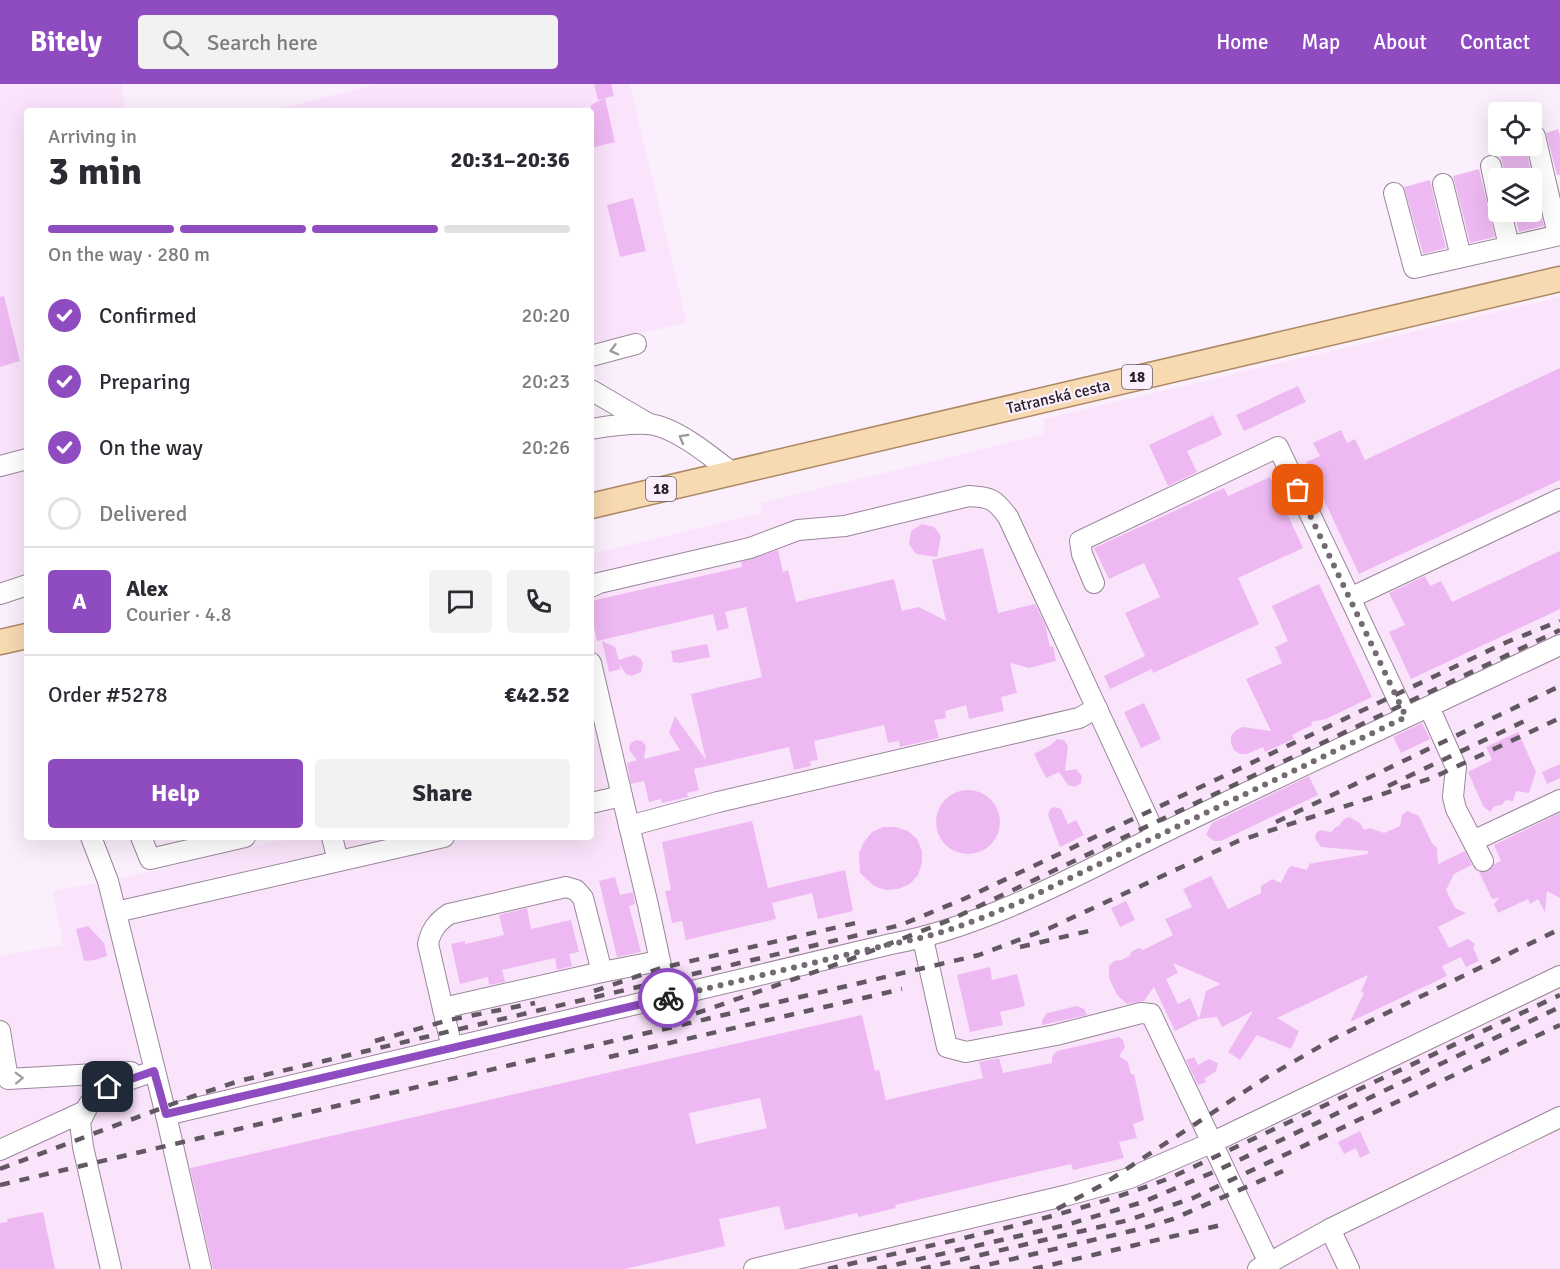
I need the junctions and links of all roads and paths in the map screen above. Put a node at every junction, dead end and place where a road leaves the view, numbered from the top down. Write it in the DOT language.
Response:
graph roads {
  1 [pos="1540,156"];
  2 [pos="1443,184"];
  3 [pos="1394,193"];
  4 [pos="1503,222"];
  5 [pos="1559,235"];
  6 [pos="1509,246"];
  7 [pos="1461,257"];
  8 [pos="1560,279"];
  9 [pos="636,344"];
  10 [pos="594,355"];
  11 [pos="594,392"];
  12 [pos="649,424"];
  13 [pos="594,429"];
  14 [pos="24,460"];
  15 [pos="0,466"];
  16 [pos="731,472"];
  17 [pos="1560,499"];
  18 [pos="594,505"];
  19 [pos="1094,584"];
  20 [pos="24,586"];
  21 [pos="594,586"];
  22 [pos="0,594"];
  23 [pos="1350,598"];
  24 [pos="24,637"];
  25 [pos="0,642"];
  26 [pos="1560,645"];
  27 [pos="594,676"];
  28 [pos="1429,707"];
  29 [pos="1097,708"];
  30 [pos="1406,717"];
  31 [pos="622,796"];
  32 [pos="1560,800"];
  33 [pos="594,802"];
  34 [pos="629,826"];
  35 [pos="1156,836"];
  36 [pos="93,840"];
  37 [pos="142,840"];
  38 [pos="232,840"];
  39 [pos="333,840"];
  40 [pos="431,840"];
  41 [pos="1473,841"];
  42 [pos="338,861"];
  43 [pos="1483,861"];
  44 [pos="116,912"];
  45 [pos="922,939"];
  46 [pos="659,961"];
  47 [pos="602,972"];
  48 [pos="1560,976"];
  49 [pos="668,998"];
  50 [pos="443,1008"];
  51 [pos="0,1031"];
  52 [pos="452,1048"];
  53 [pos="154,1071"];
  54 [pos="85,1111"];
  55 [pos="166,1114"];
  56 [pos="1560,1117"];
  57 [pos="1211,1143"];
  58 [pos="0,1150"];
  59 [pos="1330,1229"];
  60 [pos="1264,1266"];
  61 [pos="111,1269"];
  62 [pos="201,1269"];
  63 [pos="754,1269"];
  64 [pos="1349,1269"];
  1 -- 5 [label="lane"];
  2 -- 7 [label="lane"];
  3 -- 7 [label="lane"];
  4 -- 6 [label="lane"];
  5 -- 6 [label="lane"];
  6 -- 7 [label="lane"];
  8 -- 16 [label="main road, Tatranská cesta / 18"];
  9 -- 10 [label="lane, one-way"];
  11 -- 12 [label="lane"];
  12 -- 13 [label="lane"];
  16 -- 12 [label="lane, one-way"];
  14 -- 15 [label="lane"];
  16 -- 18 [label="main road, Tatranská cesta / 18"];
  17 -- 23 [label="lane"];
  19 -- 23 [label="lane"];
  20 -- 22 [label="lane"];
  21 -- 29 [label="lane"];
  23 -- 30 [label="lane"];
  24 -- 25 [label="main road"];
  26 -- 28 [label="lane"];
  27 -- 31 [label="lane"];
  28 -- 30 [label="lane"];
  28 -- 41 [label="lane"];
  29 -- 34 [label="lane"];
  29 -- 35 [label="lane"];
  30 -- 35 [label="lane"];
  31 -- 33 [label="lane"];
  31 -- 34 [label="lane"];
  32 -- 41 [label="lane"];
  34 -- 46 [label="lane"];
  35 -- 45 [label="lane"];
  36 -- 44 [label="lane"];
  37 -- 38 [label="lane"];
  39 -- 42 [label="lane"];
  40 -- 42 [label="lane"];
  41 -- 43 [label="lane"];
  42 -- 44 [label="lane"];
  44 -- 53 [label="lane"];
  45 -- 49 [label="lane"];
  45 -- 57 [label="lane"];
  46 -- 47 [label="lane"];
  46 -- 49 [label="lane"];
  47 -- 50 [label="lane"];
  47 -- 50 [label="lane"];
  48 -- 57 [label="lane"];
  49 -- 52 [label="lane"];
  50 -- 52 [label="lane"];
  51 -- 53 [label="lane, one-way"];
  52 -- 55 [label="lane"];
  53 -- 54 [label="lane"];
  53 -- 55 [label="lane"];
  54 -- 58 [label="lane"];
  54 -- 61 [label="lane"];
  55 -- 62 [label="lane"];
  56 -- 59 [label="lane"];
  57 -- 60 [label="lane"];
  57 -- 63 [label="lane"];
  59 -- 60 [label="lane"];
  59 -- 64 [label="lane"];
}
